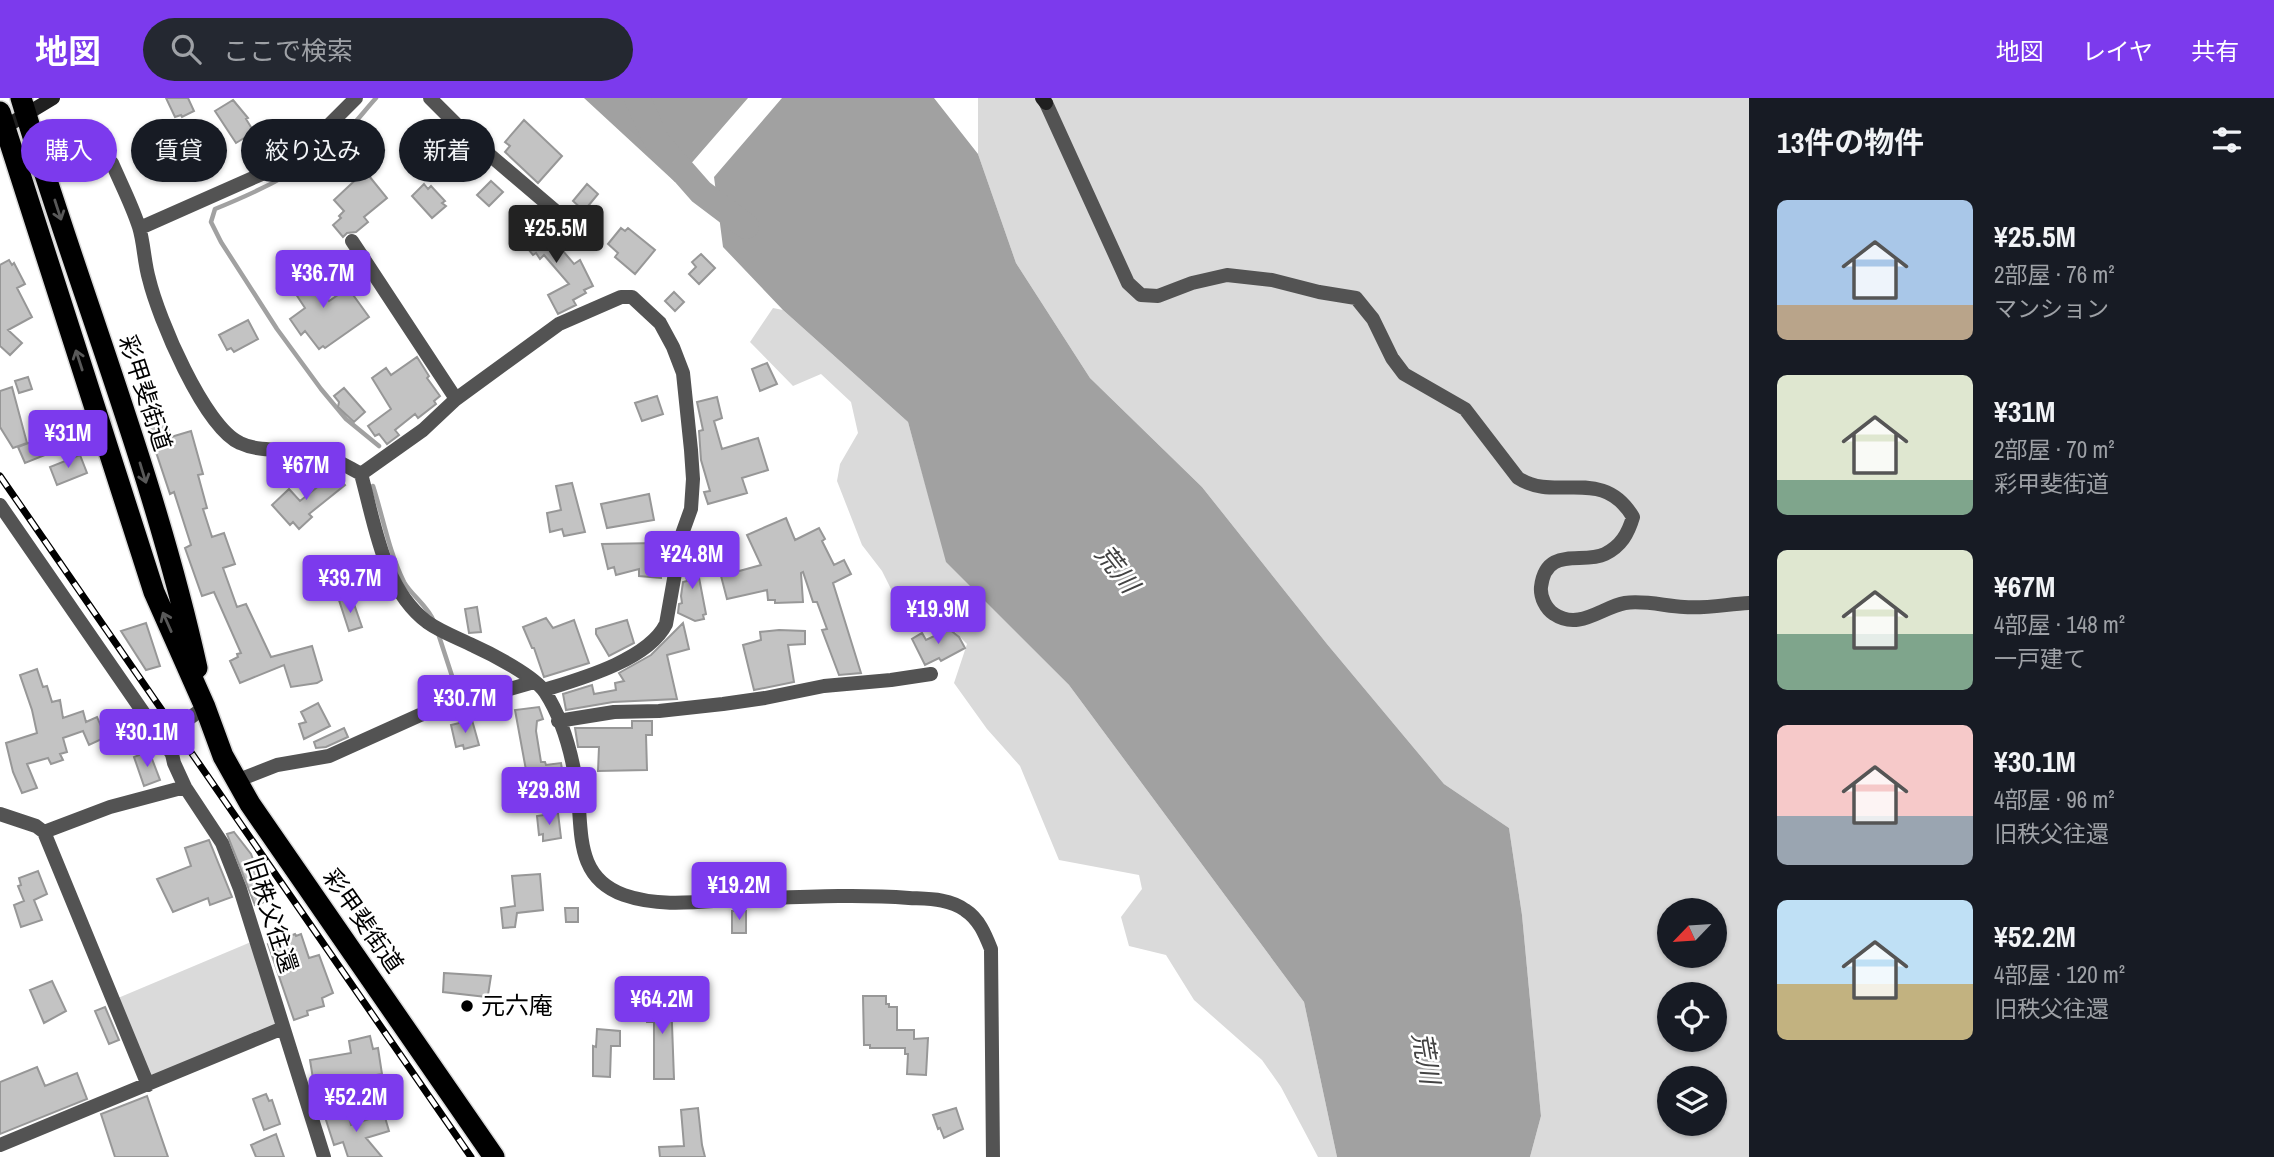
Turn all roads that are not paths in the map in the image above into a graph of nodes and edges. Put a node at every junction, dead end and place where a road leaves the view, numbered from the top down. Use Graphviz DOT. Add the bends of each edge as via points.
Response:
graph roads {
  1 [pos="53,98"];
  2 [pos="356,98"];
  3 [pos="430,98"];
  4 [pos="1044,100"];
  5 [pos="24,106"];
  6 [pos="2,123"];
  7 [pos="117,175"];
  8 [pos="139,228"];
  9 [pos="586,237"];
  10 [pos="352,241"];
  11 [pos="456,399"];
  12 [pos="361,474"];
  13 [pos="0,505"];
  14 [pos="1749,603"];
  15 [pos="931,674"];
  16 [pos="539,686"];
  17 [pos="205,707"];
  18 [pos="558,720"];
  19 [pos="172,754"];
  20 [pos="236,781"];
  21 [pos="185,787"];
  22 [pos="0,814"];
  23 [pos="44,832"];
  24 [pos="283,1028"];
  25 [pos="148,1085"];
  26 [pos="0,1145"];
  27 [pos="324,1157"];
  28 [pos="494,1157"];
  29 [pos="993,1157"];
  1 -- 5 [label="main road"];
  2 -- 8 [label="street" via="326,128 264,173"];
  3 -- 9 [label="street"];
  4 -- 14 [label="street" via="1128,284 1141,295 1158,296 1227,275 1356,298 1404,374 1465,409 1518,478 1537,485 1597,489 1615,495 1625,505 1633,517 1621,544 1603,556 1574,557 1549,566 1540,593 1553,614 1582,620 1629,602 1686,607"];
  5 -- 6 [label="main road"];
  5 -- 17 [label="highway, 彩甲斐街道, one-way" via="181,598"];
  17 -- 6 [label="highway, 彩甲斐街道, one-way" via="154,592"];
  7 -- 8 [label="street"];
  8 -- 12 [label="street" via="149,280 169,334 206,410 224,433 240,444 331,457"];
  10 -- 11 [label="street"];
  11 -- 12 [label="street" via="423,430"];
  11 -- 16 [label="street" via="559,324 621,296 632,297 660,323 682,373 691,450 691,509 666,624 652,643 598,674"];
  12 -- 16 [label="street" via="389,571 407,601 427,622 497,656"];
  13 -- 19 [label="street, 旧秩父往還"];
  15 -- 18 [label="street" via="824,685 723,704"];
  16 -- 18 [label="street"];
  16 -- 20 [label="street" via="420,715 356,746 277,765"];
  17 -- 19 [label="street" via="184,722"];
  17 -- 20 [label="highway, 彩甲斐街道"];
  18 -- 29 [label="street" via="577,783 583,852 592,872 623,894 657,903 888,896 943,900 964,908 978,922 990,949"];
  19 -- 21 [label="street, 旧秩父往還"];
  20 -- 28 [label="highway, 彩甲斐街道"];
  21 -- 23 [label="street" via="110,807"];
  21 -- 24 [label="street, 旧秩父往還" via="222,843"];
  22 -- 23 [label="street"];
  23 -- 25 [label="street"];
  24 -- 25 [label="street"];
  24 -- 27 [label="street, 旧秩父往還"];
  25 -- 26 [label="street"];
}
